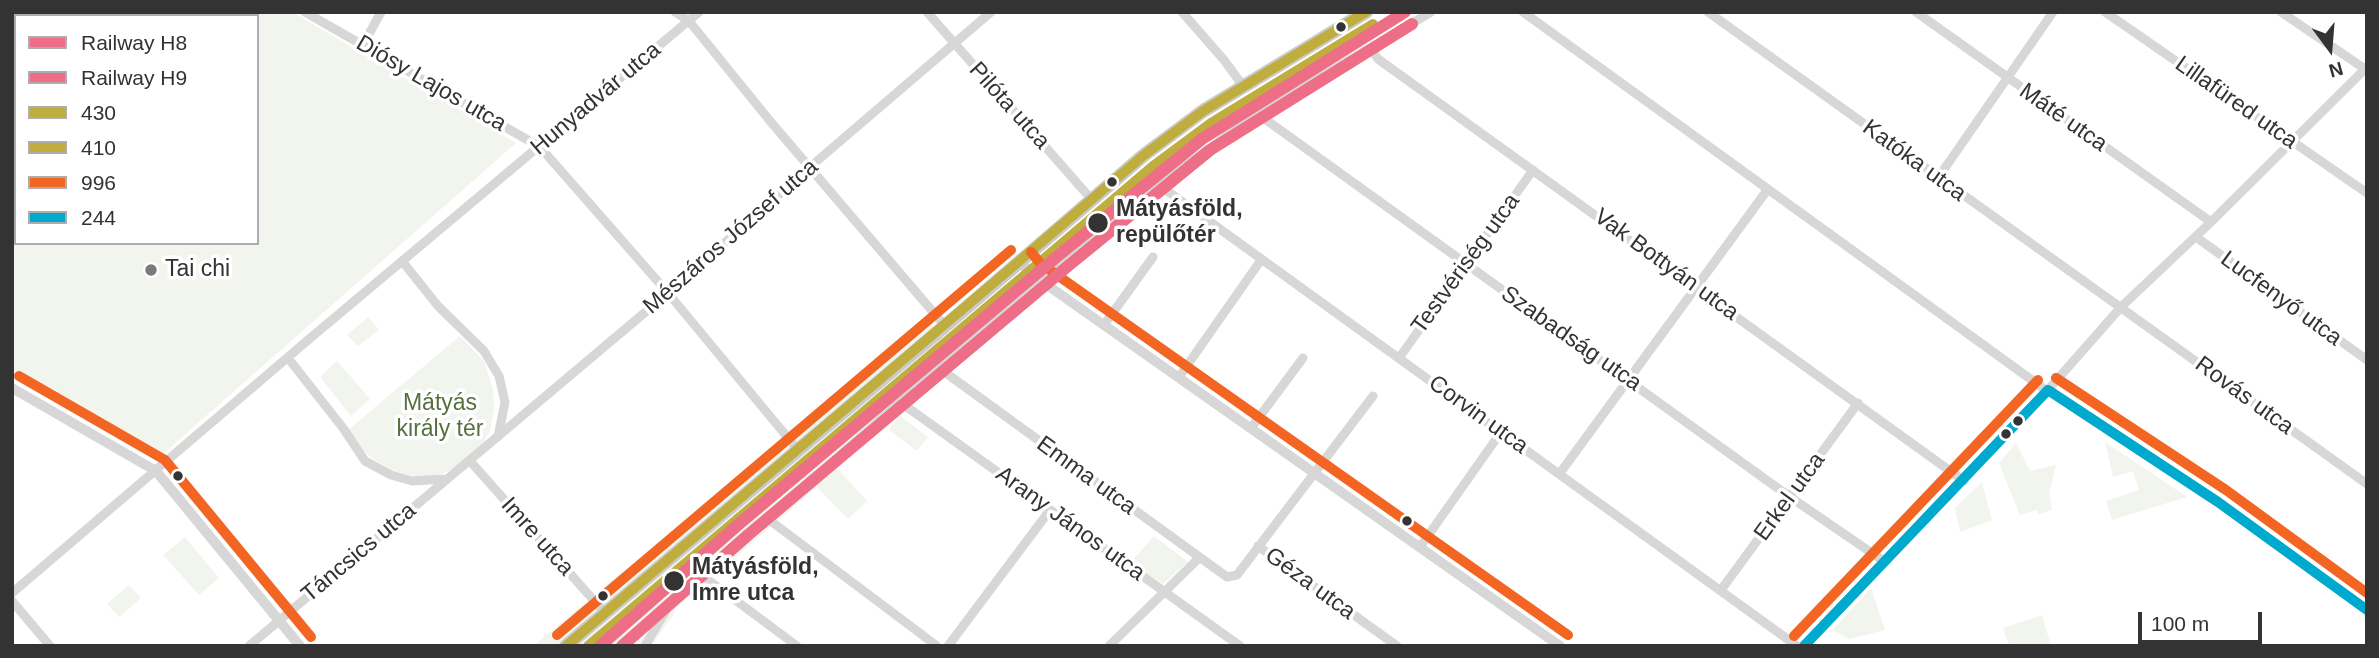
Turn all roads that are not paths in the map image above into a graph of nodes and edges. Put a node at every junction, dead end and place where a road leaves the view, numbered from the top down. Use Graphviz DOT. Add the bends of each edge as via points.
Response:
graph roads {
  1 [pos="305,12"];
  2 [pos="381,12"];
  3 [pos="675,12"];
  4 [pos="699,12"];
  5 [pos="927,12"];
  6 [pos="991,12"];
  7 [pos="1366,12"];
  8 [pos="1432,12"];
  9 [pos="1523,12"];
  10 [pos="1708,12"];
  11 [pos="1916,12"];
  12 [pos="2053,12"];
  13 [pos="2105,12"];
  14 [pos="2281,12"];
  15 [pos="1186,16"];
  16 [pos="689,21"];
  17 [pos="954,43"];
  18 [pos="363,45"];
  19 [pos="1371,48"];
  20 [pos="2366,68"];
  21 [pos="2007,79"];
  22 [pos="1243,86"];
  23 [pos="1258,114"];
  24 [pos="2292,141"];
  25 [pos="540,147"];
  26 [pos="810,167"];
  27 [pos="1533,170"];
  28 [pos="1938,178"];
  29 [pos="1158,186"];
  30 [pos="1768,189"];
  31 [pos="2367,193"];
  32 [pos="1092,200"];
  33 [pos="2211,222"];
  34 [pos="2196,237"];
  35 [pos="1153,257"];
  36 [pos="1261,260"];
  37 [pos="402,261"];
  38 [pos="1020,261"];
  39 [pos="1465,264"];
  40 [pos="1042,281"];
  41 [pos="1696,286"];
  42 [pos="668,293"];
  43 [pos="2121,307"];
  44 [pos="1104,325"];
  45 [pos="945,326"];
  46 [pos="288,358"];
  47 [pos="1303,358"];
  48 [pos="1399,358"];
  49 [pos="2367,360"];
  50 [pos="939,368"];
  51 [pos="1179,377"];
  52 [pos="1628,380"];
  53 [pos="12,388"];
  54 [pos="2048,391"];
  55 [pos="1373,396"];
  56 [pos="900,402"];
  57 [pos="1858,403"];
  58 [pos="1251,428"];
  59 [pos="1501,432"];
  60 [pos="498,437"];
  61 [pos="798,450"];
  62 [pos="470,461"];
  63 [pos="156,471"];
  64 [pos="1560,472"];
  65 [pos="1315,473"];
  66 [pos="446,479"];
  67 [pos="1964,481"];
  68 [pos="2365,481"];
  69 [pos="1790,497"];
  70 [pos="1050,510"];
  71 [pos="768,519"];
  72 [pos="1258,546"];
  73 [pos="1420,547"];
  74 [pos="1198,559"];
  75 [pos="1885,562"];
  76 [pos="703,576"];
  77 [pos="1721,590"];
  78 [pos="1164,592"];
  79 [pos="12,593"];
  80 [pos="12,601"];
  81 [pos="2367,610"];
  82 [pos="605,613"];
  83 [pos="279,621"];
  84 [pos="649,645"];
  85 [pos="50,646"];
  86 [pos="249,646"];
  87 [pos="300,646"];
  88 [pos="566,646"];
  89 [pos="797,646"];
  90 [pos="937,646"];
  91 [pos="948,646"];
  92 [pos="1109,646"];
  93 [pos="1240,646"];
  94 [pos="1397,646"];
  95 [pos="1560,646"];
  96 [pos="1797,646"];
  97 [pos="1804,646"];
  1 -- 18 [label="street, Diósy Lajos utca"];
  2 -- 18 [label="street"];
  3 -- 16 [label="street"];
  4 -- 16 [label="street, Hunyadvár utca"];
  5 -- 17 [label="street, Pilóta utca"];
  6 -- 17 [label="street, Mészáros József utca"];
  7 -- 22 [label="main road"];
  8 -- 19 [label="street"];
  9 -- 30 [label="street"];
  10 -- 28 [label="street, Katóka utca"];
  11 -- 21 [label="street, Máté utca"];
  12 -- 21 [label="street"];
  13 -- 24 [label="street, Lillafüred utca"];
  14 -- 20 [label="street"];
  15 -- 22 [label="street"];
  16 -- 25 [label="street, Hunyadvár utca"];
  16 -- 26 [label="street"];
  17 -- 26 [label="street, Mészáros József utca"];
  17 -- 32 [label="street, Pilóta utca"];
  18 -- 25 [label="street, Diósy Lajos utca"];
  19 -- 23 [label="street"];
  19 -- 27 [label="street, Vak Bottyán utca" via="1378,59"];
  20 -- 24 [label="street"];
  21 -- 28 [label="street"];
  21 -- 33 [label="street, Máté utca"];
  22 -- 32 [label="main road" via="1176,131"];
  23 -- 29 [label="street"];
  23 -- 39 [label="street, Szabadság utca"];
  24 -- 31 [label="street, Lillafüred utca"];
  24 -- 33 [label="street"];
  25 -- 37 [label="street, Hunyadvár utca"];
  25 -- 42 [label="street, Diósy Lajos utca"];
  26 -- 42 [label="street, Mészáros József utca"];
  26 -- 45 [label="street"];
  27 -- 39 [label="street, Testvériség utca"];
  27 -- 41 [label="street, Vak Bottyán utca"];
  28 -- 43 [label="street, Katóka utca"];
  29 -- 36 [label="street, Corvin utca"];
  29 -- 40 [label="street"];
  30 -- 41 [label="street"];
  30 -- 54 [label="street"];
  32 -- 38 [label="main road"];
  33 -- 34 [label="street"];
  34 -- 43 [label="street"];
  34 -- 49 [label="street, Lucfenyő utca"];
  35 -- 44 [label="street"];
  36 -- 48 [label="street, Corvin utca"];
  36 -- 51 [label="street"];
  37 -- 46 [label="street, Hunyadvár utca"];
  37 -- 60 [label="street" via="438,306 484,351 499,376 505,402"];
  38 -- 40 [label="street"];
  38 -- 45 [label="main road"];
  39 -- 48 [label="street, Testvériség utca"];
  39 -- 52 [label="street, Szabadság utca"];
  40 -- 44 [label="street"];
  40 -- 50 [label="street"];
  41 -- 52 [label="street"];
  41 -- 57 [label="street, Vak Bottyán utca"];
  42 -- 60 [label="street, Mészáros József utca"];
  42 -- 61 [label="street, Diósy Lajos utca"];
  43 -- 54 [label="street"];
  43 -- 68 [label="street, Rovás utca"];
  44 -- 51 [label="street"];
  45 -- 61 [label="main road"];
  46 -- 63 [label="street, Hunyadvár utca"];
  46 -- 66 [label="street" via="365,461 412,481"];
  47 -- 58 [label="street"];
  48 -- 59 [label="street, Corvin utca"];
  50 -- 56 [label="street"];
  50 -- 74 [label="street, Emma utca"];
  51 -- 58 [label="street"];
  52 -- 64 [label="street"];
  52 -- 69 [label="street, Szabadság utca"];
  53 -- 63 [label="street"];
  54 -- 67 [label="street"];
  54 -- 81 [label="street" via="2218,502"];
  55 -- 65 [label="street"];
  56 -- 70 [label="street, Arany János utca"];
  56 -- 71 [label="street"];
  57 -- 67 [label="street, Vak Bottyán utca"];
  57 -- 69 [label="street, Erkel utca"];
  58 -- 65 [label="street"];
  59 -- 64 [label="street, Corvin utca"];
  59 -- 73 [label="street"];
  60 -- 62 [label="street, Mészáros József utca"];
  61 -- 82 [label="main road"];
  62 -- 66 [label="street, Táncsics utca"];
  62 -- 82 [label="street, Imre utca"];
  63 -- 79 [label="street, Hunyadvár utca"];
  63 -- 83 [label="street"];
  64 -- 77 [label="street, Corvin utca"];
  65 -- 72 [label="street"];
  65 -- 73 [label="street"];
  66 -- 83 [label="street, Táncsics utca"];
  67 -- 75 [label="street"];
  69 -- 75 [label="street, Szabadság utca"];
  69 -- 77 [label="street, Erkel utca"];
  70 -- 78 [label="street, Arany János utca"];
  70 -- 91 [label="street"];
  71 -- 76 [label="street"];
  71 -- 90 [label="street"];
  72 -- 74 [label="street, Emma utca" via="1237,575 1227,577"];
  72 -- 94 [label="street, Géza utca"];
  73 -- 95 [label="street"];
  74 -- 78 [label="street"];
  75 -- 97 [label="street"];
  76 -- 84 [label="street" via="668,607"];
  76 -- 89 [label="street"];
  77 -- 96 [label="street, Corvin utca"];
  78 -- 92 [label="street"];
  78 -- 93 [label="street, Arany János utca"];
  80 -- 85 [label="street"];
  82 -- 88 [label="main road"];
  83 -- 86 [label="street, Táncsics utca"];
  83 -- 87 [label="street"];
}
